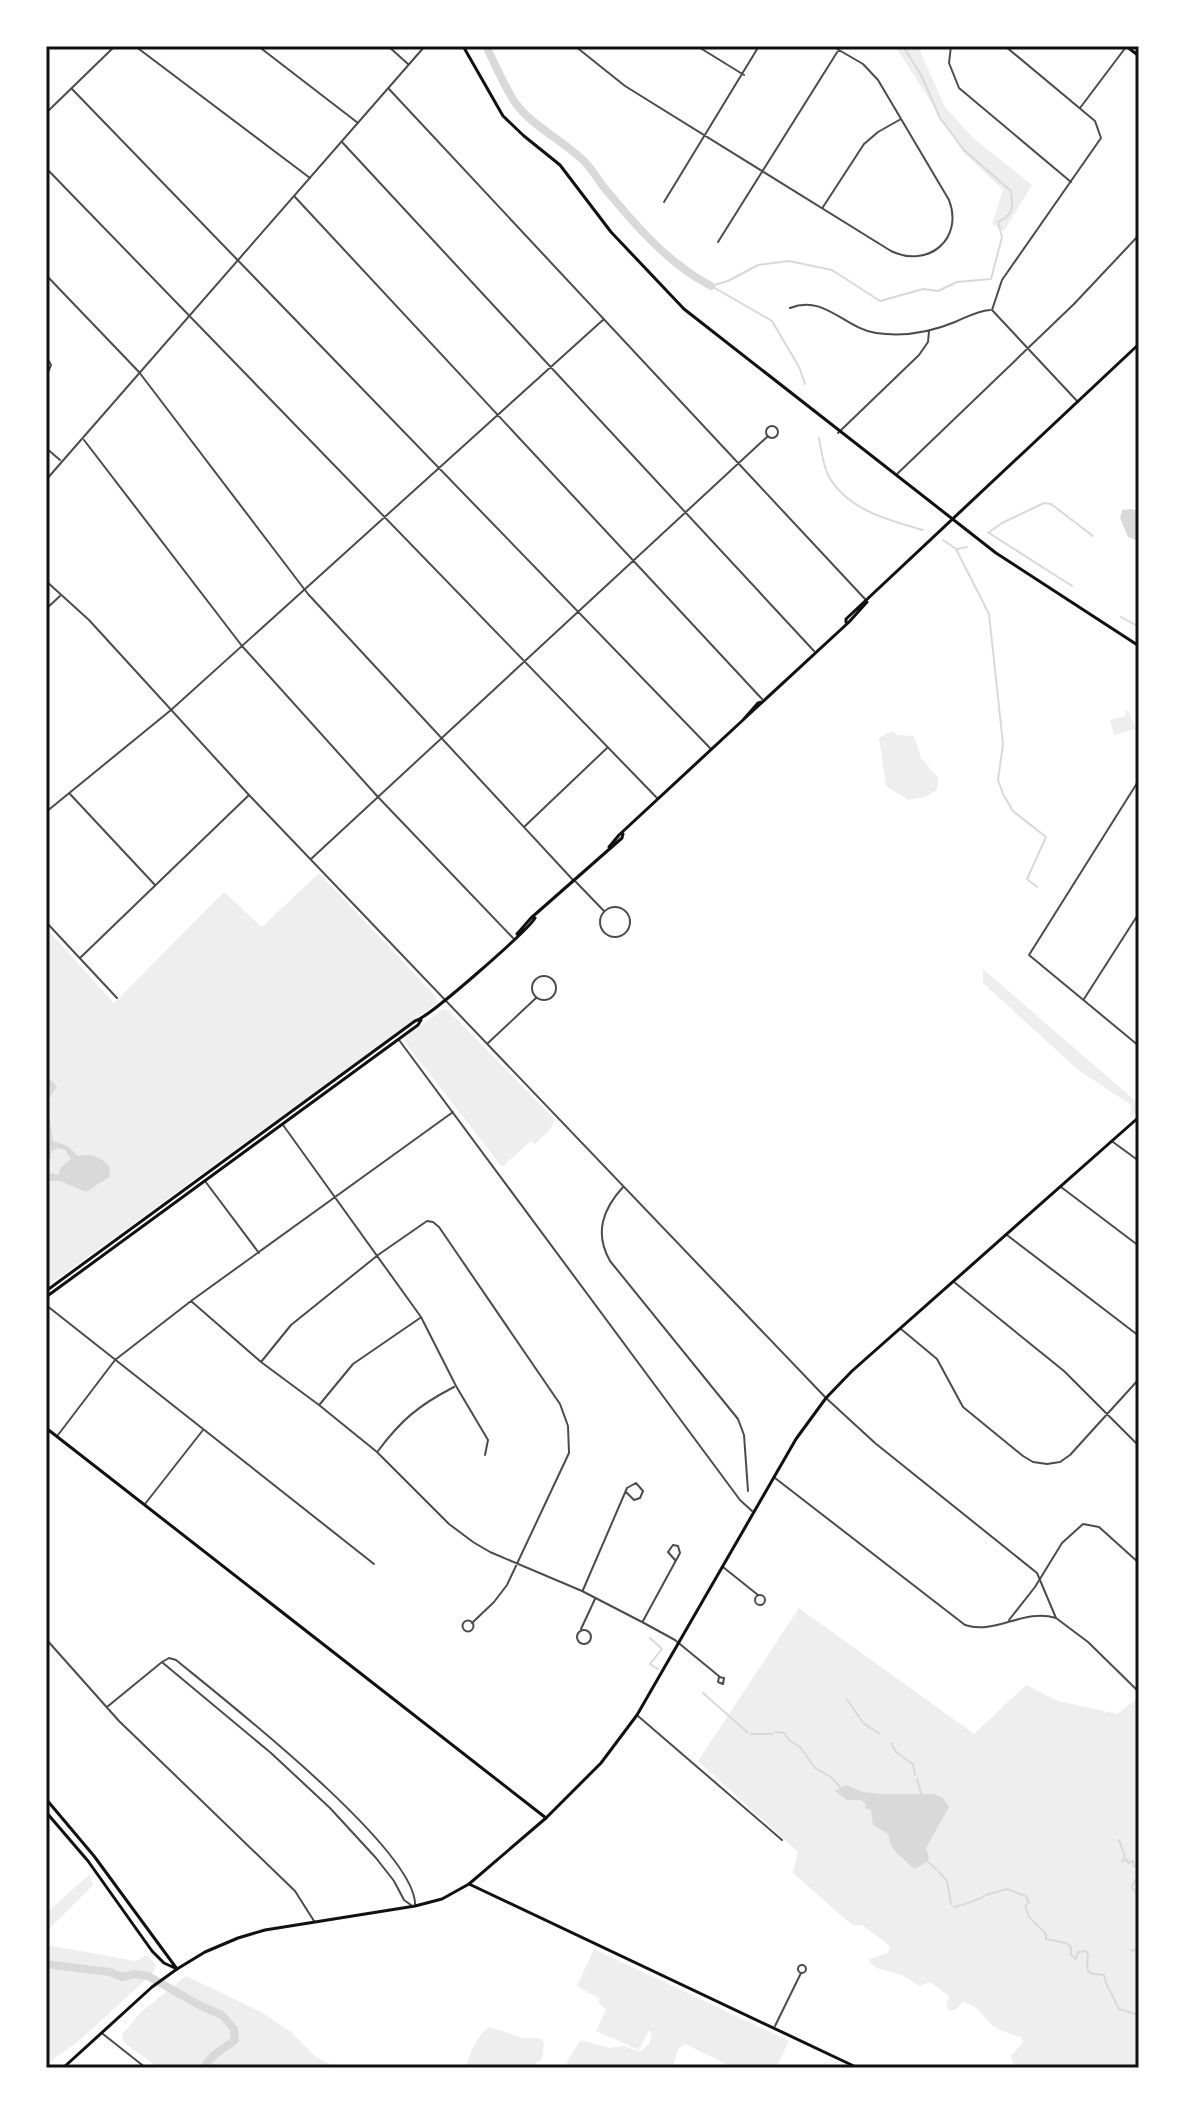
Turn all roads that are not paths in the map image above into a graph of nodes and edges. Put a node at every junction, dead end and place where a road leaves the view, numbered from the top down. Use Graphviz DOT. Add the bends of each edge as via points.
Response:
graph roads {
  1 [pos="115,46"];
  2 [pos="135,46"];
  3 [pos="258,46"];
  4 [pos="388,46"];
  5 [pos="425,46"];
  6 [pos="463,46"];
  7 [pos="575,46"];
  8 [pos="697,46"];
  9 [pos="759,46"];
  10 [pos="832,46"];
  11 [pos="951,46"];
  12 [pos="1005,46"];
  13 [pos="1126,46"];
  14 [pos="839,48"];
  15 [pos="1139,56"];
  16 [pos="409,65"];
  17 [pos="744,75"];
  18 [pos="388,88"];
  19 [pos="72,89"];
  20 [pos="1080,108"];
  21 [pos="46,113"];
  22 [pos="901,119"];
  23 [pos="358,123"];
  24 [pos="706,136"];
  25 [pos="342,142"];
  26 [pos="46,168"];
  27 [pos="763,171"];
  28 [pos="310,178"];
  29 [pos="1071,182"];
  30 [pos="294,196"];
  31 [pos="664,202"];
  32 [pos="823,208"];
  33 [pos="1139,235"];
  34 [pos="718,242"];
  35 [pos="237,261"];
  36 [pos="46,275"];
  37 [pos="790,308"];
  38 [pos="992,310"];
  39 [pos="189,316"];
  40 [pos="604,319"];
  41 [pos="929,331"];
  42 [pos="1139,344"];
  43 [pos="1027,349"];
  44 [pos="46,356"];
  45 [pos="551,367"];
  46 [pos="139,372"];
  47 [pos="46,377"];
  48 [pos="1078,402"];
  49 [pos="499,415"];
  50 [pos="838,433"];
  51 [pos="768,436"];
  52 [pos="82,438"];
  53 [pos="46,448"];
  54 [pos="62,462"];
  55 [pos="739,464"];
  56 [pos="439,469"];
  57 [pos="895,476"];
  58 [pos="46,480"];
  59 [pos="686,512"];
  60 [pos="385,518"];
  61 [pos="952,520"];
  62 [pos="633,561"];
  63 [pos="46,581"];
  64 [pos="305,590"];
  65 [pos="61,595"];
  66 [pos="867,602"];
  67 [pos="46,609"];
  68 [pos="578,612"];
  69 [pos="242,646"];
  70 [pos="1139,646"];
  71 [pos="815,651"];
  72 [pos="524,662"];
  73 [pos="763,701"];
  74 [pos="171,710"];
  75 [pos="440,740"];
  76 [pos="607,748"];
  77 [pos="712,750"];
  78 [pos="1139,780"];
  79 [pos="69,793"];
  80 [pos="249,795"];
  81 [pos="378,797"];
  82 [pos="659,800"];
  83 [pos="46,812"];
  84 [pos="524,827"];
  85 [pos="311,859"];
  86 [pos="574,880"];
  87 [pos="155,885"];
  88 [pos="604,911"];
  89 [pos="1139,913"];
  90 [pos="46,922"];
  91 [pos="515,936"];
  92 [pos="80,958"];
  93 [pos="536,997"];
  94 [pos="117,998"];
  95 [pos="1083,1000"];
  96 [pos="446,1002"];
  97 [pos="397,1037"];
  98 [pos="487,1044"];
  99 [pos="1139,1046"];
  100 [pos="454,1111"];
  101 [pos="1139,1117"];
  102 [pos="281,1122"];
  103 [pos="1112,1141"];
  104 [pos="1139,1161"];
  105 [pos="203,1179"];
  106 [pos="624,1186"];
  107 [pos="1060,1186"];
  108 [pos="336,1198"];
  109 [pos="1006,1235"];
  110 [pos="1139,1246"];
  111 [pos="259,1253"];
  112 [pos="378,1255"];
  113 [pos="953,1281"];
  114 [pos="46,1291"];
  115 [pos="46,1297"];
  116 [pos="191,1301"];
  117 [pos="46,1305"];
  118 [pos="421,1317"];
  119 [pos="900,1328"];
  120 [pos="1139,1336"];
  121 [pos="115,1360"];
  122 [pos="261,1362"];
  123 [pos="1139,1379"];
  124 [pos="456,1386"];
  125 [pos="826,1398"];
  126 [pos="319,1405"];
  127 [pos="1108,1414"];
  128 [pos="46,1428"];
  129 [pos="203,1430"];
  130 [pos="57,1436"];
  131 [pos="1139,1446"];
  132 [pos="377,1452"];
  133 [pos="485,1455"];
  134 [pos="774,1477"];
  135 [pos="748,1491"];
  136 [pos="626,1492"];
  137 [pos="144,1505"];
  138 [pos="754,1513"];
  139 [pos="675,1560"];
  140 [pos="518,1562"];
  141 [pos="1139,1563"];
  142 [pos="374,1564"];
  143 [pos="723,1567"];
  144 [pos="1040,1578"];
  145 [pos="582,1591"];
  146 [pos="758,1595"];
  147 [pos="596,1598"];
  148 [pos="1056,1618"];
  149 [pos="1008,1621"];
  150 [pos="642,1622"];
  151 [pos="472,1623"];
  152 [pos="580,1631"];
  153 [pos="46,1639"];
  154 [pos="679,1644"];
  155 [pos="162,1662"];
  156 [pos="720,1677"];
  157 [pos="1139,1692"];
  158 [pos="107,1707"];
  159 [pos="637,1715"];
  160 [pos="46,1799"];
  161 [pos="46,1812"];
  162 [pos="61,1815"];
  163 [pos="546,1818"];
  164 [pos="53,1820"];
  165 [pos="782,1840"];
  166 [pos="94,1856"];
  167 [pos="88,1861"];
  168 [pos="469,1884"];
  169 [pos="415,1906"];
  170 [pos="315,1922"];
  171 [pos="177,1969"];
  172 [pos="801,1973"];
  173 [pos="774,2028"];
  174 [pos="102,2034"];
  175 [pos="63,2068"];
  176 [pos="146,2068"];
  177 [pos="858,2068"];
  1 -- 19 [label="street"];
  2 -- 28 [label="street"];
  3 -- 23 [label="street"];
  4 -- 16 [label="street"];
  5 -- 16 [label="street"];
  6 -- 50 [label="main road" via="503,116 560,165 659,285"];
  7 -- 24 [label="street" via="615,79"];
  8 -- 17 [label="street"];
  9 -- 17 [label="street"];
  10 -- 14 [label="street"];
  11 -- 29 [label="street" via="951,72 959,88"];
  12 -- 20 [label="street"];
  13 -- 15 [label="main road"];
  13 -- 20 [label="street"];
  14 -- 22 [label="street" via="874,75"];
  14 -- 27 [label="street"];
  16 -- 18 [label="street"];
  17 -- 24 [label="street"];
  18 -- 23 [label="street"];
  18 -- 40 [label="street"];
  19 -- 21 [label="street"];
  19 -- 35 [label="street"];
  20 -- 29 [label="street" via="1099,126 1101,138"];
  22 -- 32 [label="street" via="864,144"];
  22 -- 32 [label="street" via="951,204 953,226 945,242 930,254 903,256"];
  23 -- 25 [label="street"];
  24 -- 27 [label="street"];
  24 -- 31 [label="street"];
  25 -- 28 [label="street"];
  25 -- 45 [label="street"];
  26 -- 39 [label="street"];
  27 -- 32 [label="street"];
  27 -- 34 [label="street"];
  28 -- 30 [label="street"];
  29 -- 38 [label="street" via="1002,280"];
  30 -- 35 [label="street"];
  30 -- 49 [label="street"];
  33 -- 43 [label="street"];
  35 -- 39 [label="street"];
  35 -- 56 [label="street"];
  36 -- 46 [label="street"];
  37 -- 41 [label="street" via="813,304 875,333"];
  38 -- 41 [label="street"];
  38 -- 43 [label="street"];
  39 -- 46 [label="street"];
  39 -- 60 [label="street"];
  40 -- 45 [label="street"];
  40 -- 55 [label="street"];
  41 -- 50 [label="street" via="919,355"];
  42 -- 48 [label="main road"];
  43 -- 48 [label="street"];
  43 -- 57 [label="street"];
  44 -- 47 [label="street" via="51,365"];
  45 -- 49 [label="street"];
  45 -- 59 [label="street"];
  46 -- 52 [label="street"];
  46 -- 64 [label="street"];
  48 -- 61 [label="main road"];
  49 -- 56 [label="street"];
  49 -- 62 [label="street"];
  50 -- 57 [label="main road"];
  51 -- 55 [label="street"];
  52 -- 54 [label="street"];
  52 -- 69 [label="street"];
  53 -- 54 [label="street"];
  54 -- 58 [label="street"];
  55 -- 59 [label="street"];
  55 -- 66 [label="street"];
  56 -- 60 [label="street"];
  56 -- 68 [label="street"];
  57 -- 61 [label="main road"];
  59 -- 62 [label="street"];
  59 -- 71 [label="street"];
  60 -- 64 [label="street"];
  60 -- 72 [label="street"];
  61 -- 66 [label="main road"];
  61 -- 70 [label="main road"];
  62 -- 68 [label="street"];
  62 -- 73 [label="street"];
  63 -- 65 [label="street"];
  64 -- 69 [label="street"];
  64 -- 75 [label="street"];
  65 -- 67 [label="street"];
  65 -- 74 [label="street"];
  66 -- 71 [label="main road"];
  68 -- 72 [label="street"];
  68 -- 77 [label="street"];
  69 -- 74 [label="street"];
  69 -- 81 [label="street"];
  71 -- 73 [label="main road"];
  72 -- 75 [label="street"];
  72 -- 76 [label="street"];
  73 -- 77 [label="main road"];
  74 -- 79 [label="street"];
  74 -- 80 [label="street"];
  75 -- 81 [label="street"];
  75 -- 84 [label="street"];
  76 -- 82 [label="street"];
  76 -- 84 [label="street"];
  77 -- 82 [label="main road"];
  78 -- 95 [label="street" via="1029,955"];
  79 -- 83 [label="street"];
  79 -- 87 [label="street"];
  80 -- 85 [label="street"];
  80 -- 87 [label="street"];
  81 -- 85 [label="street"];
  81 -- 91 [label="street"];
  82 -- 86 [label="main road"];
  84 -- 86 [label="street"];
  85 -- 96 [label="street"];
  86 -- 88 [label="street"];
  86 -- 91 [label="main road"];
  87 -- 92 [label="street"];
  88 -- 88 [label="street" via="603,931 614,937 625,933 630,923 626,911"];
  89 -- 95 [label="street"];
  90 -- 92 [label="street"];
  91 -- 96 [label="main road"];
  92 -- 94 [label="street"];
  93 -- 93 [label="street" via="551,998 556,990 553,980 536,981"];
  93 -- 98 [label="street"];
  95 -- 99 [label="street"];
  96 -- 97 [label="main road"];
  96 -- 98 [label="street"];
  97 -- 100 [label="street"];
  97 -- 102 [label="main road"];
  98 -- 106 [label="street"];
  100 -- 108 [label="street"];
  100 -- 138 [label="street"];
  101 -- 103 [label="main road"];
  102 -- 105 [label="main road"];
  102 -- 108 [label="street"];
  103 -- 104 [label="street"];
  103 -- 107 [label="main road"];
  105 -- 111 [label="street"];
  105 -- 114 [label="main road"];
  105 -- 115 [label="main road"];
  106 -- 125 [label="street"];
  106 -- 135 [label="street" via="603,1217 604,1250 738,1419"];
  107 -- 109 [label="main road"];
  107 -- 110 [label="street"];
  108 -- 111 [label="street"];
  108 -- 112 [label="street"];
  109 -- 113 [label="main road"];
  109 -- 120 [label="street"];
  111 -- 116 [label="street"];
  112 -- 118 [label="street"];
  112 -- 122 [label="street" via="291,1325"];
  112 -- 140 [label="street" via="433,1222 560,1404 569,1453"];
  113 -- 119 [label="main road"];
  113 -- 127 [label="street"];
  116 -- 121 [label="street"];
  116 -- 122 [label="street"];
  117 -- 121 [label="street"];
  118 -- 124 [label="street"];
  118 -- 126 [label="street" via="353,1364"];
  119 -- 125 [label="main road"];
  119 -- 127 [label="street" via="937,1359 967,1411 1033,1462 1065,1459"];
  121 -- 129 [label="street"];
  121 -- 130 [label="street"];
  122 -- 126 [label="street"];
  123 -- 127 [label="street"];
  124 -- 132 [label="street" via="400,1421"];
  124 -- 133 [label="street" via="488,1440"];
  125 -- 134 [label="main road"];
  125 -- 144 [label="street"];
  126 -- 132 [label="street"];
  127 -- 131 [label="street"];
  128 -- 130 [label="main road"];
  129 -- 137 [label="street"];
  129 -- 142 [label="street"];
  130 -- 137 [label="main road"];
  132 -- 140 [label="street" via="449,1524 490,1552"];
  134 -- 138 [label="main road"];
  134 -- 149 [label="street" via="958,1621 979,1628"];
  136 -- 136 [label="street" via="633,1483 642,1488 637,1499"];
  136 -- 145 [label="street"];
  137 -- 163 [label="main road"];
  138 -- 143 [label="main road"];
  139 -- 150 [label="street"];
  140 -- 145 [label="street"];
  140 -- 151 [label="street" via="501,1594"];
  141 -- 144 [label="street" via="1088,1523 1067,1537"];
  143 -- 146 [label="street"];
  143 -- 154 [label="main road"];
  144 -- 148 [label="street"];
  144 -- 149 [label="street"];
  145 -- 147 [label="street"];
  147 -- 150 [label="street"];
  147 -- 152 [label="street"];
  148 -- 149 [label="street" via="1045,1614"];
  148 -- 157 [label="street"];
  150 -- 154 [label="street"];
  153 -- 158 [label="street"];
  154 -- 156 [label="street"];
  154 -- 159 [label="main road"];
  155 -- 158 [label="street"];
  155 -- 169 [label="street" via="330,1808 387,1870 404,1900"];
  155 -- 169 [label="street" via="176,1660 302,1765 384,1848 404,1873"];
  158 -- 170 [label="street" via="295,1891"];
  159 -- 163 [label="main road" via="601,1763"];
  159 -- 165 [label="street"];
  160 -- 162 [label="main road"];
  161 -- 164 [label="main road"];
  162 -- 164 [label="main road"];
  162 -- 166 [label="main road"];
  163 -- 168 [label="main road"];
  164 -- 167 [label="main road"];
  166 -- 167 [label="main road"];
  166 -- 171 [label="main road"];
  167 -- 171 [label="main road" via="155,1954"];
  168 -- 169 [label="main road"];
  168 -- 173 [label="main road"];
  169 -- 170 [label="main road"];
  170 -- 171 [label="main road" via="238,1938"];
  171 -- 174 [label="main road"];
  172 -- 173 [label="street"];
  173 -- 177 [label="main road"];
  174 -- 175 [label="main road"];
  174 -- 176 [label="street"];
}
